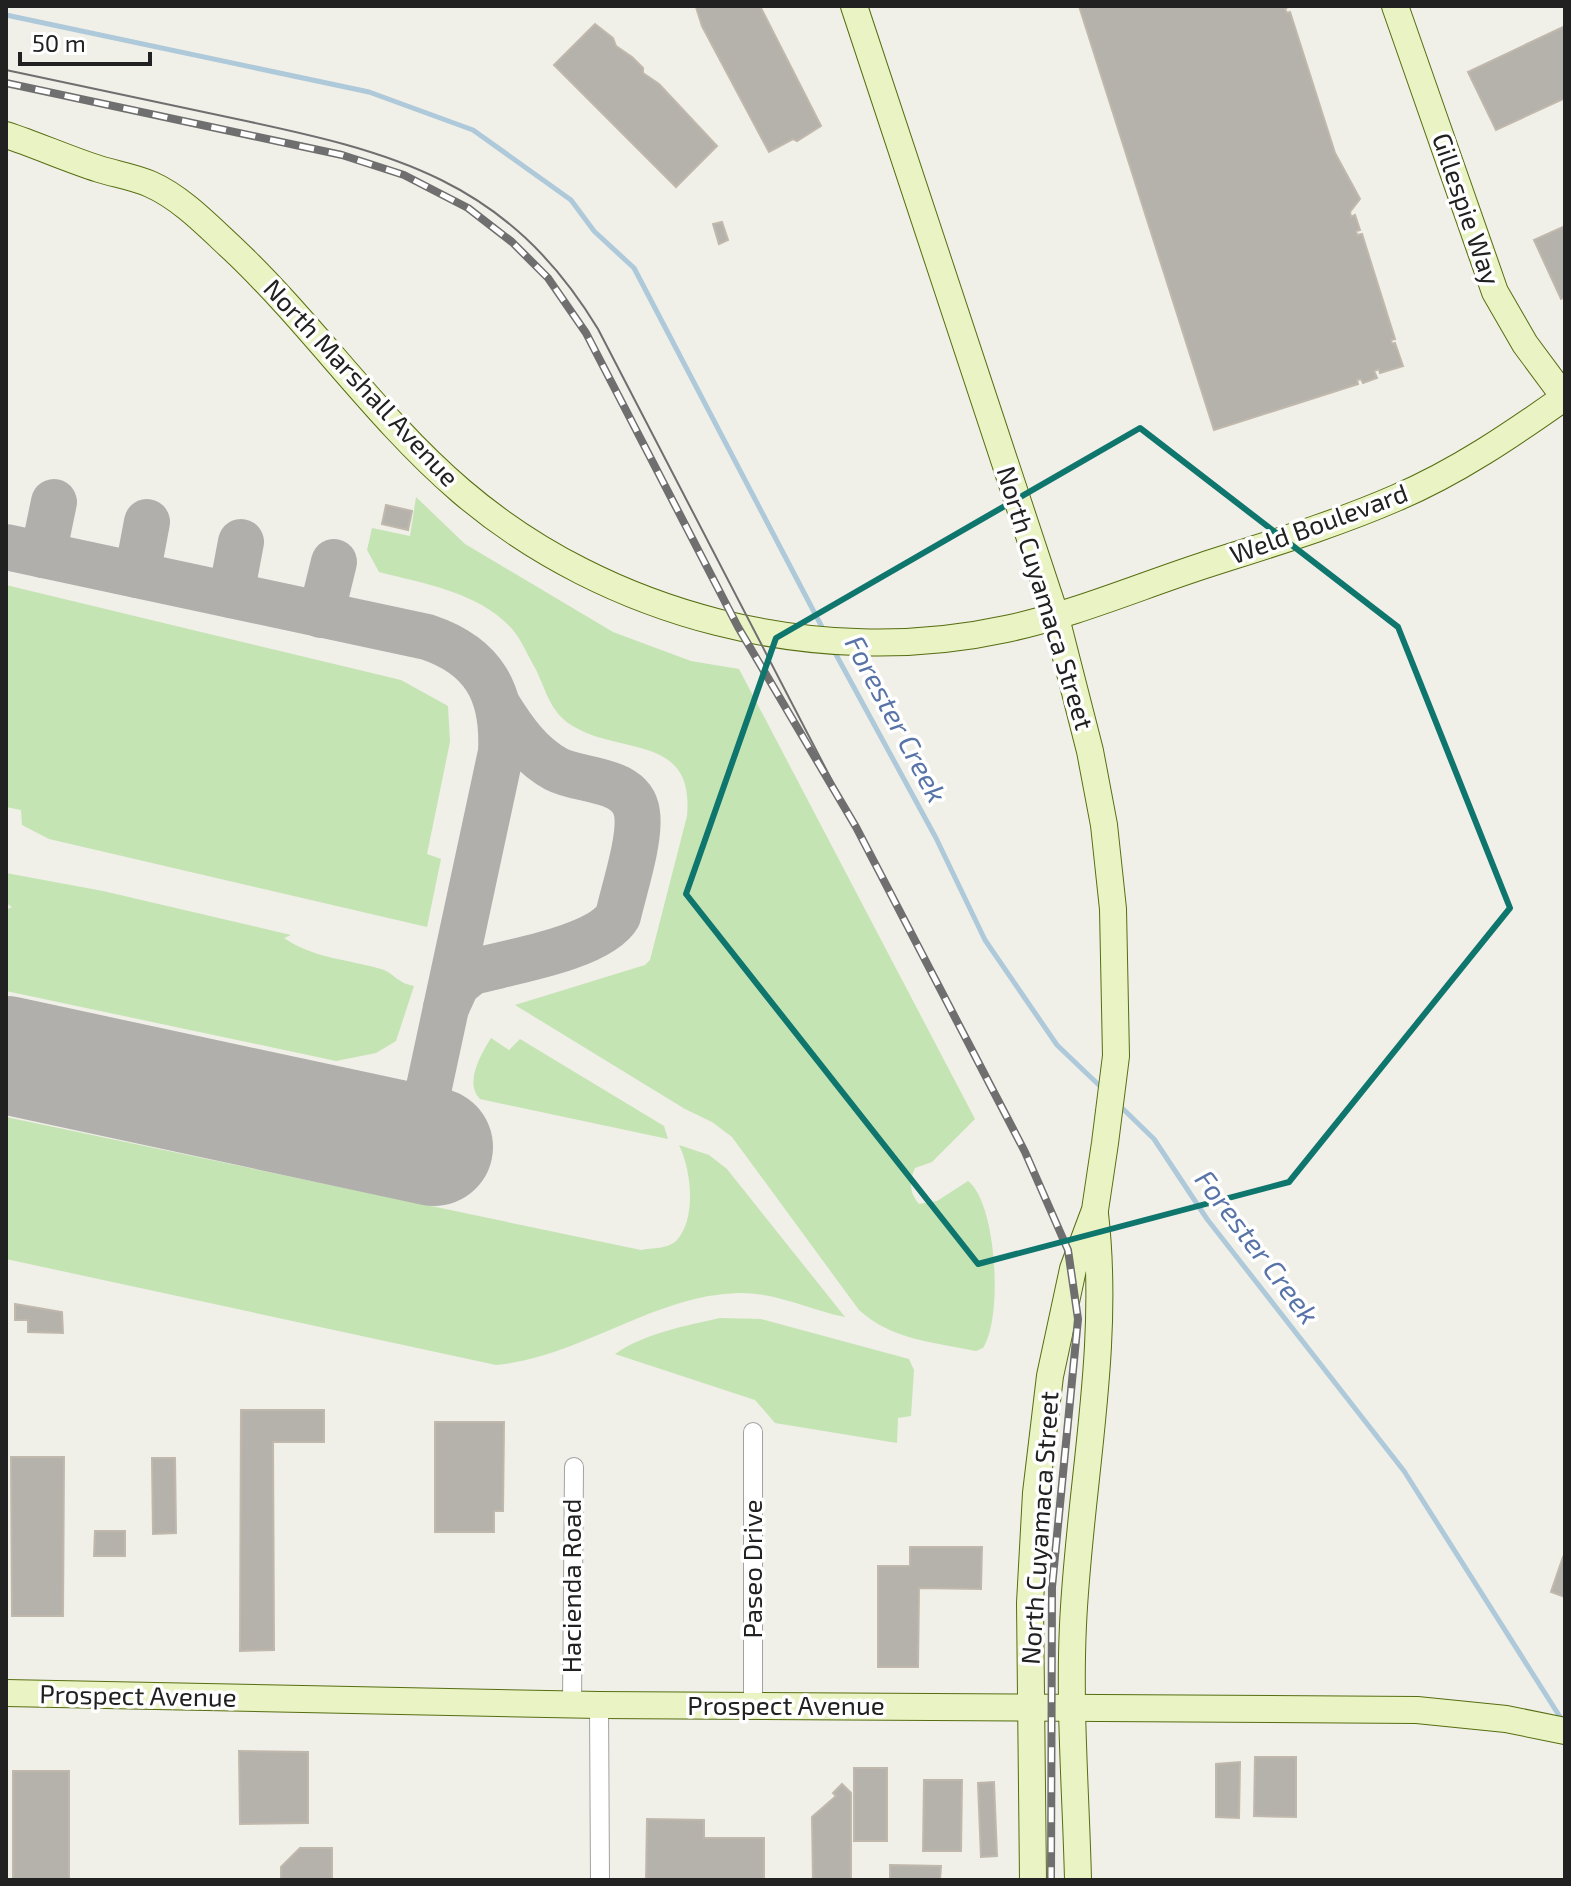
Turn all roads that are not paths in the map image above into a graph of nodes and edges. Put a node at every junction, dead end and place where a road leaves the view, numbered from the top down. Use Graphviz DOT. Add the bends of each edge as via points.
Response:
graph roads {
  1 [pos="854,6"];
  2 [pos="1395,6"];
  3 [pos="6,135"];
  4 [pos="1565,398"];
  5 [pos="1055,614"];
  6 [pos="1095,1210"];
  7 [pos="753,1432"];
  8 [pos="574,1467"];
  9 [pos="6,1693"];
  10 [pos="572,1705"];
  11 [pos="599,1705"];
  12 [pos="753,1705"];
  13 [pos="1031,1708"];
  14 [pos="1074,1708"];
  15 [pos="1565,1731"];
  16 [pos="600,1880"];
  17 [pos="1033,1880"];
  18 [pos="1078,1880"];
  1 -- 5 [label="main road, North Cuyamaca Street"];
  2 -- 4 [label="main road, Gillespie Way" via="1495,292"];
  3 -- 5 [label="main road, North Marshall Avenue" via="151,184 200,218 283,297 443,474 526,539 576,567 661,605 770,633 876,643 979,634"];
  4 -- 5 [label="main road, Weld Boulevard" via="1480,456 1398,498"];
  5 -- 6 [label="main road, North Cuyamaca Street" via="1083,718 1104,825 1113,909 1116,1056"];
  6 -- 13 [label="main road, North Cuyamaca Street" via="1070,1282 1046,1407 1030,1603"];
  6 -- 14 [label="main road, North Cuyamaca Street" via="1102,1267 1073,1627"];
  7 -- 12 [label="street, Paseo Drive"];
  8 -- 10 [label="street, Hacienda Road"];
  9 -- 10 [label="main road, Prospect Avenue"];
  10 -- 11 [label="main road, Prospect Avenue"];
  11 -- 12 [label="main road, Prospect Avenue"];
  11 -- 16 [label="street, Hacienda Road"];
  12 -- 13 [label="main road, Prospect Avenue"];
  13 -- 14 [label="main road, Prospect Avenue"];
  13 -- 17 [label="main road, North Cuyamaca Street"];
  14 -- 15 [label="main road, Prospect Avenue" via="1417,1710"];
  14 -- 18 [label="main road, North Cuyamaca Street"];
}
